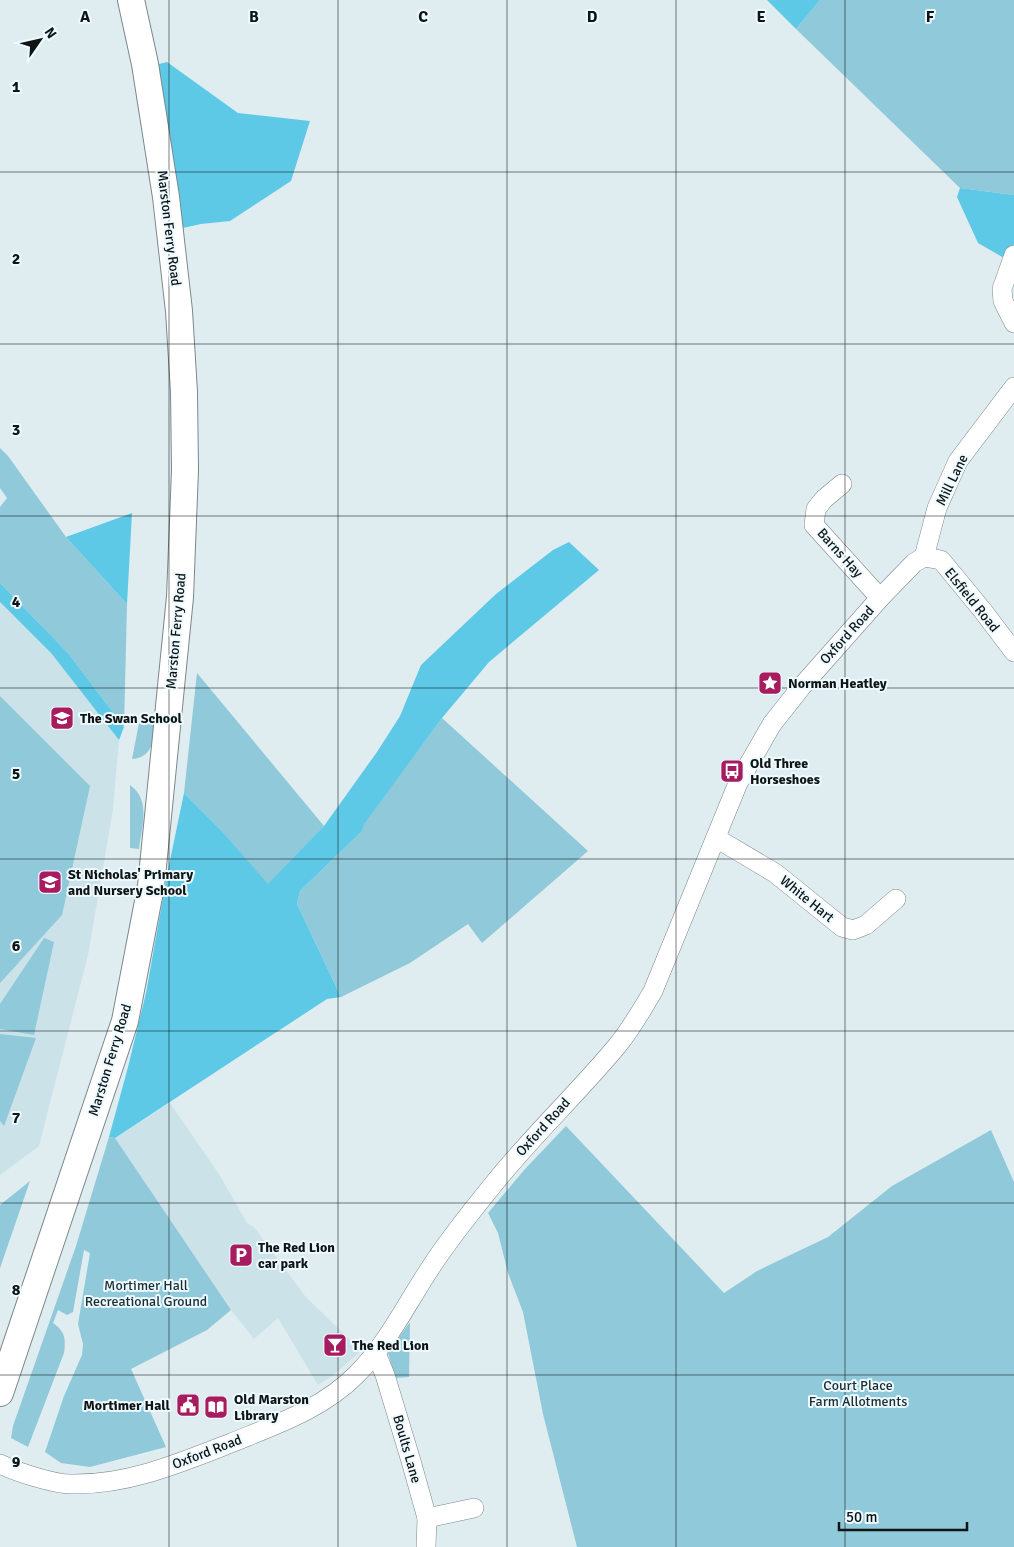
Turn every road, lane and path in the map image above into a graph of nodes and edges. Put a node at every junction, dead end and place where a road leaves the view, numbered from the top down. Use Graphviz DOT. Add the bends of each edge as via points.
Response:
graph roads {
  1 [pos="131,0"];
  2 [pos="1014,255"];
  3 [pos="1014,323"];
  4 [pos="1014,387"];
  5 [pos="842,484"];
  6 [pos="924,557"];
  7 [pos="880,598"];
  8 [pos="1014,652"];
  9 [pos="716,838"];
  10 [pos="896,898"];
  11 [pos="376,1353"];
  12 [pos="0,1393"];
  13 [pos="0,1464"];
  14 [pos="474,1508"];
  15 [pos="427,1518"];
  16 [pos="426,1547"];
  1 -- 12 [label="main road, Marston Ferry Road" via="164,179 179,310 186,470 180,597 151,886 125,1021"];
  2 -- 3 [label="street" via="1002,289 1003,301"];
  4 -- 6 [label="street, Mill Lane" via="958,461 938,508"];
  5 -- 7 [label="street, Barns Hay" via="816,509 814,525"];
  6 -- 7 [label="street, Oxford Road"];
  6 -- 8 [label="street, Elsfield Road" via="941,560"];
  7 -- 9 [label="street, Oxford Road" via="772,724 738,783"];
  9 -- 10 [label="street, White Hart" via="776,873 842,927 853,930 866,925"];
  9 -- 11 [label="street, Oxford Road" via="653,991 637,1018 618,1045 514,1159 478,1204 432,1265"];
  11 -- 13 [label="street, Oxford Road" via="336,1393 308,1410 164,1469 124,1479 68,1484"];
  11 -- 15 [label="street, Boults Lane"];
  14 -- 15 [label="street"];
  15 -- 16 [label="street, Boults Lane"];
}
